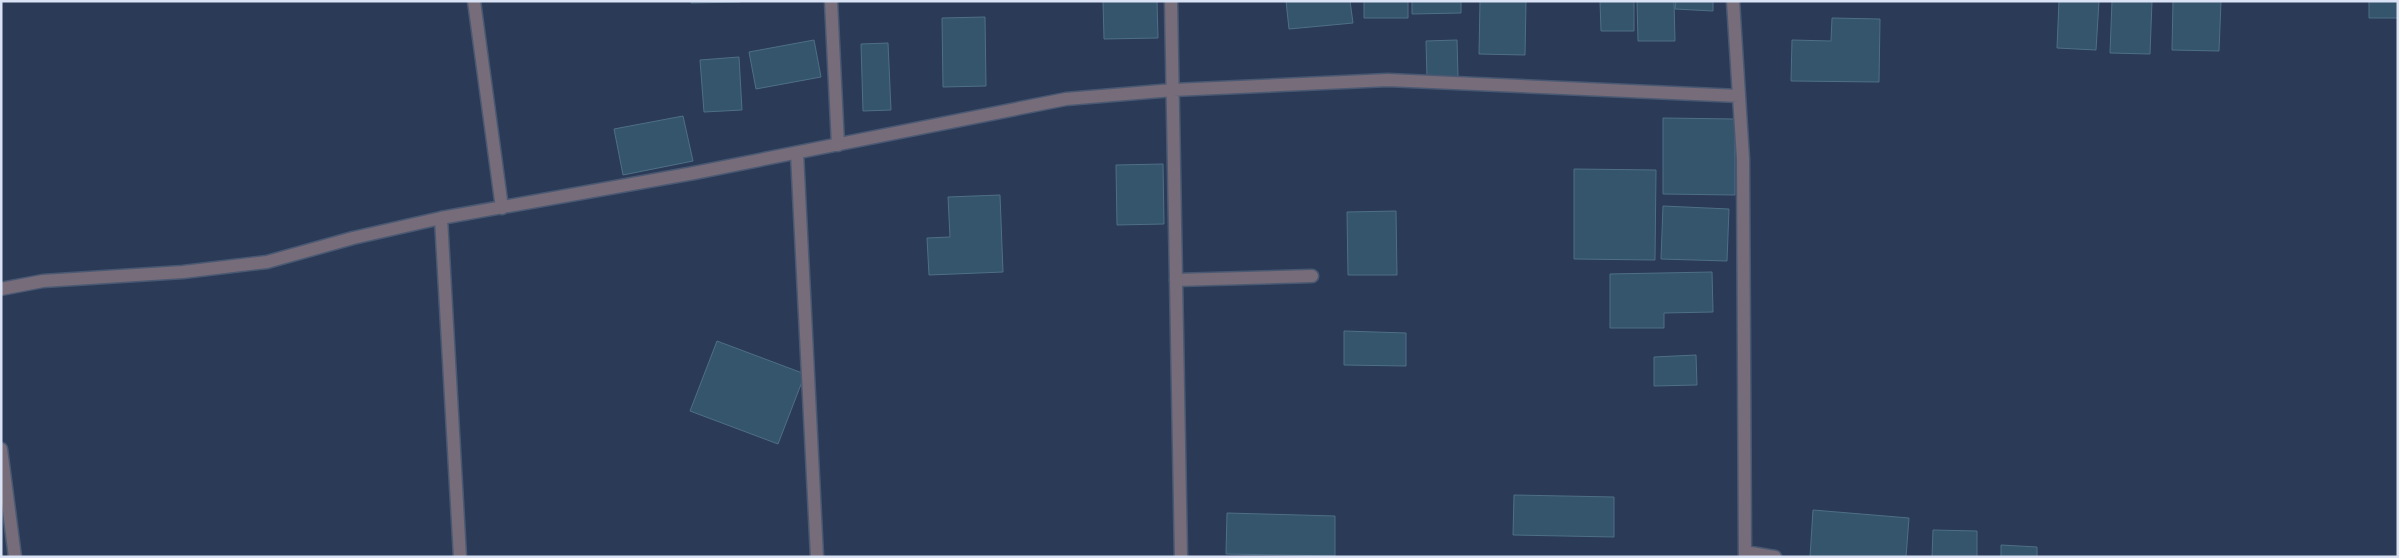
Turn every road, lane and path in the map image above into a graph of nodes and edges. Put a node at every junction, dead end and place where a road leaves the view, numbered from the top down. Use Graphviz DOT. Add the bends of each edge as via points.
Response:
graph roads {
  1 [pos="474,1"];
  2 [pos="831,1"];
  3 [pos="1171,1"];
  4 [pos="1733,1"];
  5 [pos="1173,90"];
  6 [pos="1739,96"];
  7 [pos="838,145"];
  8 [pos="797,153"];
  9 [pos="502,208"];
  10 [pos="441,218"];
  11 [pos="1312,276"];
  12 [pos="1176,280"];
  13 [pos="1,289"];
  14 [pos="1,449"];
  15 [pos="1745,554"];
  16 [pos="15,557"];
  17 [pos="460,557"];
  18 [pos="817,557"];
  19 [pos="1181,557"];
  20 [pos="1775,557"];
  1 -- 9 [label="street"];
  2 -- 7 [label="street"];
  3 -- 5 [label="street"];
  4 -- 6 [label="street"];
  5 -- 6 [label="street" via="1388,80"];
  5 -- 7 [label="street" via="1066,99"];
  5 -- 12 [label="street"];
  6 -- 15 [label="street" via="1743,159"];
  7 -- 8 [label="street"];
  8 -- 9 [label="street"];
  8 -- 18 [label="street"];
  9 -- 10 [label="street"];
  10 -- 13 [label="street" via="267,262 183,272 43,281"];
  10 -- 17 [label="street"];
  11 -- 12 [label="street"];
  12 -- 19 [label="street"];
  14 -- 16 [label="street"];
  15 -- 20 [label="street"];
}
